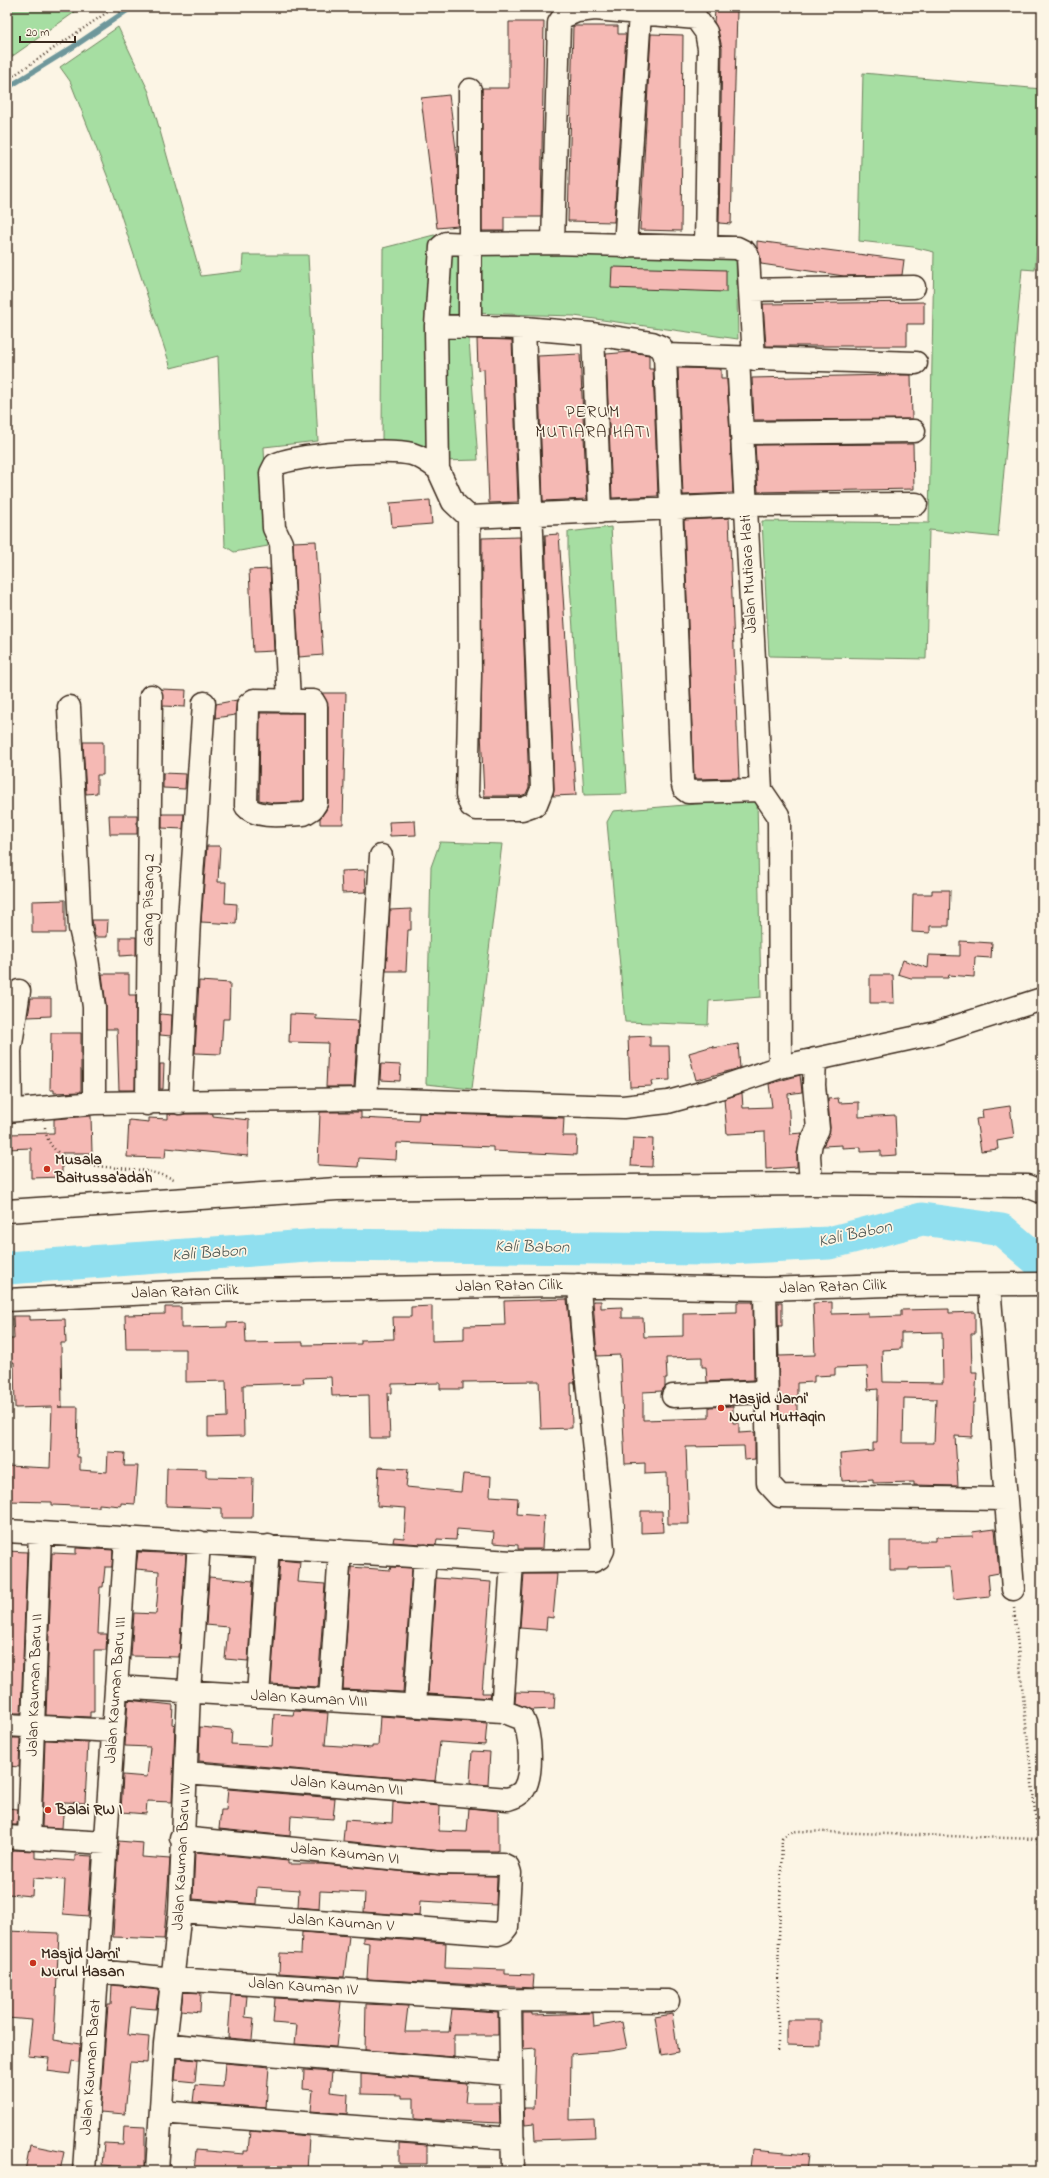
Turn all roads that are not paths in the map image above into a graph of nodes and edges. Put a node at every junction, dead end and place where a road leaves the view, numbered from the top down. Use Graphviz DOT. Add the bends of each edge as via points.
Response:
graph roads {
  1 [pos="640,13"];
  2 [pos="470,90"];
  3 [pos="553,243"];
  4 [pos="470,244"];
  5 [pos="626,247"];
  6 [pos="706,247"];
  7 [pos="914,287"];
  8 [pos="750,290"];
  9 [pos="436,326"];
  10 [pos="470,327"];
  11 [pos="524,328"];
  12 [pos="593,334"];
  13 [pos="665,355"];
  14 [pos="746,359"];
  15 [pos="916,363"];
  16 [pos="914,432"];
  17 [pos="742,433"];
  18 [pos="438,470"];
  19 [pos="916,504"];
  20 [pos="745,505"];
  21 [pos="672,510"];
  22 [pos="600,512"];
  23 [pos="531,514"];
  24 [pos="469,517"];
  25 [pos="151,696"];
  26 [pos="289,701"];
  27 [pos="204,703"];
  28 [pos="69,707"];
  29 [pos="761,790"];
  30 [pos="381,856"];
  31 [pos="19,991"];
  32 [pos="1042,999"];
  33 [pos="815,1059"];
  34 [pos="780,1067"];
  35 [pos="366,1099"];
  36 [pos="94,1103"];
  37 [pos="180,1103"];
  38 [pos="147,1104"];
  39 [pos="9,1111"];
  40 [pos="811,1184"];
  41 [pos="1042,1192"];
  42 [pos="7,1211"];
  43 [pos="1042,1284"];
  44 [pos="579,1285"];
  45 [pos="988,1285"];
  46 [pos="765,1290"];
  47 [pos="7,1300"];
  48 [pos="766,1392"];
  49 [pos="673,1396"];
  50 [pos="1006,1499"];
  51 [pos="7,1531"];
  52 [pos="40,1533"];
  53 [pos="126,1538"];
  54 [pos="199,1542"];
  55 [pos="268,1546"];
  56 [pos="340,1551"];
  57 [pos="425,1556"];
  58 [pos="512,1562"];
  59 [pos="1012,1589"];
  60 [pos="116,1687"];
  61 [pos="188,1692"];
  62 [pos="258,1696"];
  63 [pos="330,1700"];
  64 [pos="415,1705"];
  65 [pos="502,1711"];
  66 [pos="7,1725"];
  67 [pos="33,1726"];
  68 [pos="113,1731"];
  69 [pos="186,1773"];
  70 [pos="508,1799"];
  71 [pos="7,1837"];
  72 [pos="29,1838"];
  73 [pos="181,1838"];
  74 [pos="106,1843"];
  75 [pos="180,1911"];
  76 [pos="503,1932"];
  77 [pos="97,1971"];
  78 [pos="173,1979"];
  79 [pos="510,2000"];
  80 [pos="668,2000"];
  81 [pos="165,2044"];
  82 [pos="510,2074"];
  83 [pos="160,2112"];
  84 [pos="513,2139"];
  85 [pos="84,2171"];
  86 [pos="157,2171"];
  87 [pos="513,2171"];
  1 -- 3 [label="street" via="595,9 577,11 563,17 560,23"];
  1 -- 5 [label="street"];
  1 -- 6 [label="street" via="696,18 706,32 709,48"];
  2 -- 4 [label="street"];
  3 -- 4 [label="street"];
  3 -- 5 [label="street"];
  4 -- 9 [label="street" via="446,243 441,247"];
  4 -- 10 [label="street"];
  5 -- 6 [label="street"];
  6 -- 8 [label="street, Jalan Mutiara Hati" via="738,248 745,252 748,257"];
  7 -- 8 [label="street"];
  8 -- 14 [label="street, Jalan Mutiara Hati"];
  9 -- 10 [label="street"];
  9 -- 18 [label="street"];
  10 -- 11 [label="street"];
  11 -- 12 [label="street"];
  11 -- 23 [label="street"];
  12 -- 13 [label="street" via="656,344"];
  12 -- 22 [label="street"];
  13 -- 14 [label="street"];
  13 -- 21 [label="street"];
  14 -- 15 [label="street"];
  14 -- 17 [label="street, Jalan Mutiara Hati"];
  16 -- 17 [label="street"];
  17 -- 20 [label="street, Jalan Mutiara Hati"];
  18 -- 24 [label="street" via="444,488 453,502"];
  18 -- 26 [label="street" via="425,459 397,451 290,460 275,465 271,473 274,528 281,544"];
  19 -- 20 [label="street"];
  20 -- 21 [label="street"];
  20 -- 29 [label="street, Jalan Mutiara Hati"];
  21 -- 22 [label="street"];
  21 -- 29 [label="street" via="684,789 694,793"];
  22 -- 23 [label="street"];
  23 -- 24 [label="street"];
  23 -- 24 [label="street" via="542,789 536,804 522,809 476,809 471,806 467,795 470,675"];
  25 -- 38 [label="street, Gang Pisang 2"];
  26 -- 26 [label="street" via="254,700 248,705 245,802 253,812 304,814 316,803 316,706 313,701"];
  27 -- 37 [label="street" via="188,920"];
  28 -- 36 [label="street" via="80,928 88,958 94,1007"];
  29 -- 34 [label="street" via="778,815 779,823"];
  30 -- 35 [label="street"];
  31 -- 39 [label="street" via="10,1051"];
  32 -- 33 [label="street" via="936,1033"];
  33 -- 34 [label="street"];
  33 -- 40 [label="street" via="814,1085 818,1129 811,1143 809,1155"];
  34 -- 35 [label="street" via="668,1102 623,1107"];
  35 -- 37 [label="street"];
  36 -- 38 [label="street"];
  36 -- 39 [label="street"];
  37 -- 38 [label="street"];
  40 -- 41 [label="street" via="1027,1186"];
  40 -- 42 [label="street" via="337,1189"];
  43 -- 45 [label="street, Jalan Ratan Cilik"];
  44 -- 46 [label="street, Jalan Ratan Cilik"];
  44 -- 47 [label="street, Jalan Ratan Cilik" via="195,1290"];
  44 -- 58 [label="street" via="582,1350 598,1482 603,1550 599,1558 593,1561"];
  45 -- 46 [label="street, Jalan Ratan Cilik" via="888,1285"];
  45 -- 50 [label="street"];
  46 -- 48 [label="street"];
  48 -- 49 [label="street"];
  48 -- 50 [label="street" via="768,1483 780,1496"];
  50 -- 59 [label="street"];
  51 -- 52 [label="street"];
  52 -- 53 [label="street"];
  52 -- 67 [label="street, Jalan Kauman Baru II"];
  53 -- 54 [label="street"];
  53 -- 60 [label="street, Jalan Kauman Baru III"];
  54 -- 55 [label="street"];
  54 -- 61 [label="street, Jalan Kauman Baru IV"];
  55 -- 56 [label="street"];
  55 -- 62 [label="street"];
  56 -- 57 [label="street"];
  56 -- 63 [label="street"];
  57 -- 58 [label="street"];
  57 -- 64 [label="street"];
  58 -- 65 [label="street"];
  60 -- 61 [label="street, Jalan Kauman VIII"];
  60 -- 68 [label="street, Jalan Kauman Baru III"];
  61 -- 62 [label="street, Jalan Kauman VIII"];
  61 -- 69 [label="street, Jalan Kauman Baru IV"];
  62 -- 63 [label="street, Jalan Kauman VIII"];
  63 -- 64 [label="street, Jalan Kauman VIII"];
  64 -- 65 [label="street, Jalan Kauman VIII"];
  65 -- 70 [label="street, Jalan Kauman VIII" via="523,1719 530,1747 524,1789"];
  66 -- 67 [label="street"];
  67 -- 68 [label="street"];
  67 -- 72 [label="street, Jalan Kauman Baru II"];
  68 -- 74 [label="street, Jalan Kauman Baru III"];
  69 -- 70 [label="street, Jalan Kauman VII"];
  69 -- 73 [label="street, Jalan Kauman Baru IV"];
  71 -- 72 [label="street"];
  72 -- 74 [label="street"];
  73 -- 75 [label="street, Jalan Kauman Baru IV"];
  73 -- 76 [label="street, Jalan Kauman VI" via="441,1863 502,1864 508,1867 510,1873 507,1927"];
  74 -- 77 [label="street, Jalan Kauman Barat"];
  75 -- 76 [label="street, Jalan Kauman V" via="485,1933"];
  75 -- 78 [label="street, Jalan Kauman Baru IV"];
  77 -- 78 [label="street, Jalan Kauman IV"];
  77 -- 85 [label="street, Jalan Kauman Barat"];
  78 -- 79 [label="street, Jalan Kauman IV"];
  78 -- 81 [label="street, Jalan Kauman Baru IV"];
  79 -- 80 [label="street, Jalan Kauman IV"];
  79 -- 82 [label="street"];
  81 -- 82 [label="street"];
  81 -- 83 [label="street, Jalan Kauman Baru IV"];
  82 -- 84 [label="street"];
  83 -- 84 [label="street"];
  83 -- 86 [label="street, Jalan Kauman Baru IV"];
  84 -- 87 [label="street"];
}
